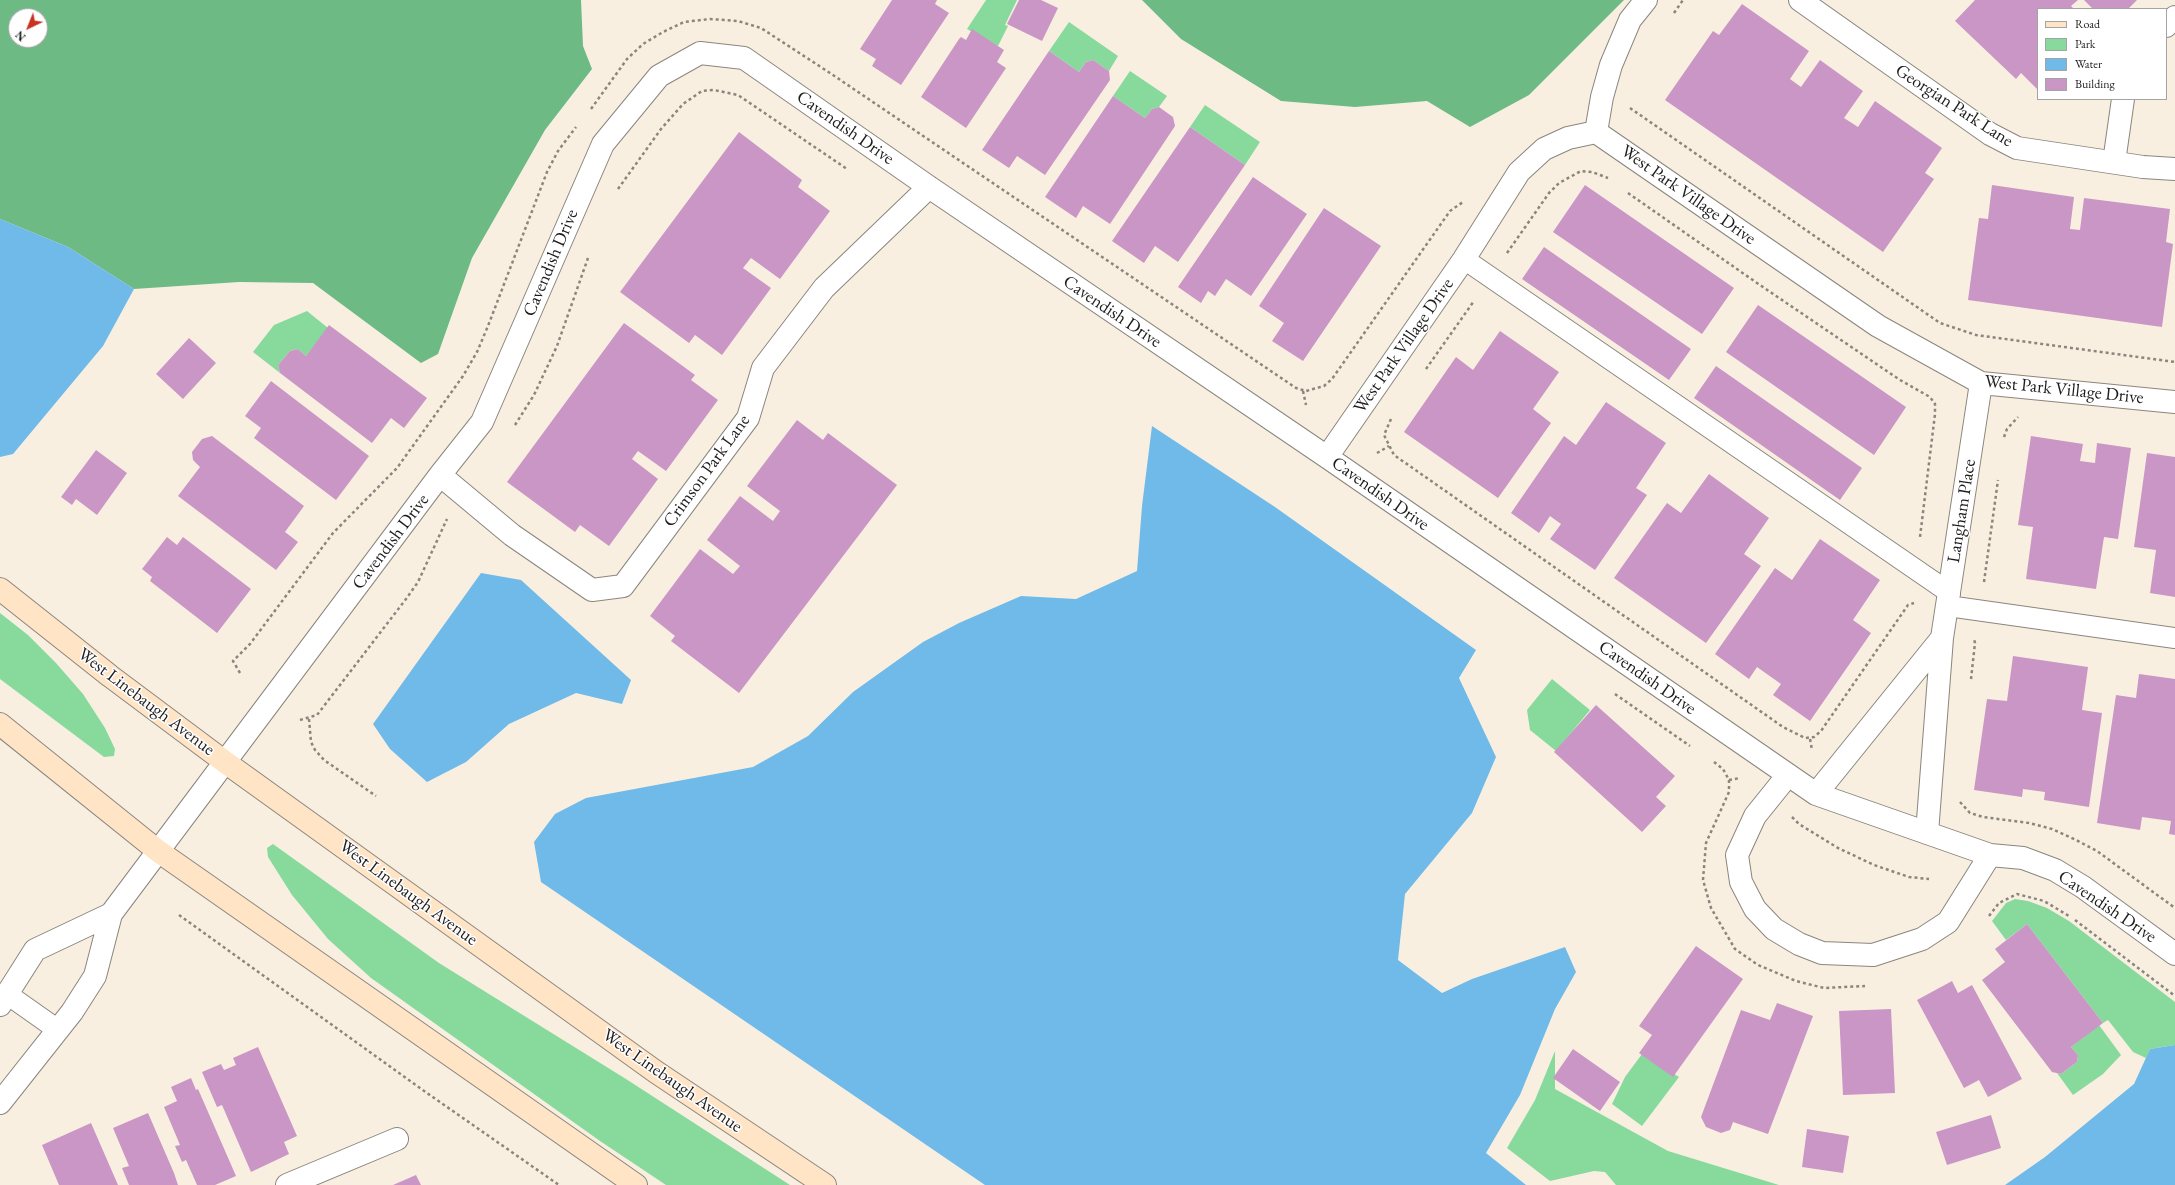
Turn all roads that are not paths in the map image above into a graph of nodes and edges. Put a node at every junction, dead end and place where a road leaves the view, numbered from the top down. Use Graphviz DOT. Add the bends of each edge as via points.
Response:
graph roads {
  1 [pos="1646,0"];
  2 [pos="1800,0"];
  3 [pos="2175,17"];
  4 [pos="2167,25"];
  5 [pos="2123,100"];
  6 [pos="1596,132"];
  7 [pos="2114,162"];
  8 [pos="2175,169"];
  9 [pos="929,187"];
  10 [pos="1464,260"];
  11 [pos="1981,383"];
  12 [pos="2175,402"];
  13 [pos="1327,457"];
  14 [pos="440,475"];
  15 [pos="0,589"];
  16 [pos="1949,600"];
  17 [pos="1942,638"];
  18 [pos="2175,638"];
  19 [pos="0,724"];
  20 [pos="225,762"];
  21 [pos="1788,775"];
  22 [pos="1816,794"];
  23 [pos="1927,833"];
  24 [pos="158,851"];
  25 [pos="1990,855"];
  26 [pos="111,914"];
  27 [pos="2175,954"];
  28 [pos="4,1000"];
  29 [pos="58,1030"];
  30 [pos="0,1103"];
  31 [pos="397,1139"];
  32 [pos="287,1185"];
  33 [pos="636,1185"];
  34 [pos="825,1185"];
  1 -- 6 [label="street" via="1630,20 1611,65"];
  2 -- 7 [label="street, Georgian Park Lane" via="1990,134 2017,148"];
  3 -- 4 [label="street"];
  5 -- 7 [label="street"];
  6 -- 10 [label="street, West Park Village Drive" via="1568,138 1544,149 1519,172"];
  6 -- 11 [label="street, West Park Village Drive" via="1878,326"];
  7 -- 8 [label="street, Georgian Park Lane"];
  9 -- 13 [label="street, Cavendish Drive"];
  9 -- 14 [label="street, Crimson Park Lane" via="824,288 805,312 763,368 748,418 622,586 592,590 512,535"];
  9 -- 14 [label="street, Cavendish Drive" via="744,58 700,53 659,76 603,144 482,422"];
  10 -- 13 [label="street, West Park Village Drive"];
  10 -- 16 [label="lane"];
  11 -- 12 [label="street, West Park Village Drive"];
  11 -- 16 [label="street, Langham Place"];
  13 -- 21 [label="street, Cavendish Drive"];
  14 -- 20 [label="street, Cavendish Drive"];
  15 -- 20 [label="main road, West Linebaugh Avenue"];
  16 -- 17 [label="street, Langham Place"];
  16 -- 18 [label="lane"];
  17 -- 22 [label="street, Langham Place"];
  17 -- 23 [label="street, Langham Place"];
  19 -- 24 [label="main road"];
  20 -- 24 [label="street, Cavendish Drive"];
  20 -- 34 [label="main road, West Linebaugh Avenue" via="662,1076"];
  21 -- 22 [label="street, Cavendish Drive"];
  21 -- 25 [label="street" via="1755,816 1737,854 1741,882 1755,909 1774,929 1799,944 1822,953 1873,955 1922,939 1948,922"];
  22 -- 23 [label="street, Cavendish Drive"];
  23 -- 25 [label="street, Cavendish Drive"];
  24 -- 26 [label="street, Cavendish Drive"];
  24 -- 33 [label="main road"];
  25 -- 27 [label="street, Cavendish Drive" via="2023,858 2055,870 2083,887"];
  26 -- 28 [label="street" via="35,950"];
  26 -- 29 [label="street" via="95,976"];
  28 -- 29 [label="lane"];
  29 -- 30 [label="street"];
  31 -- 32 [label="street"];
}
